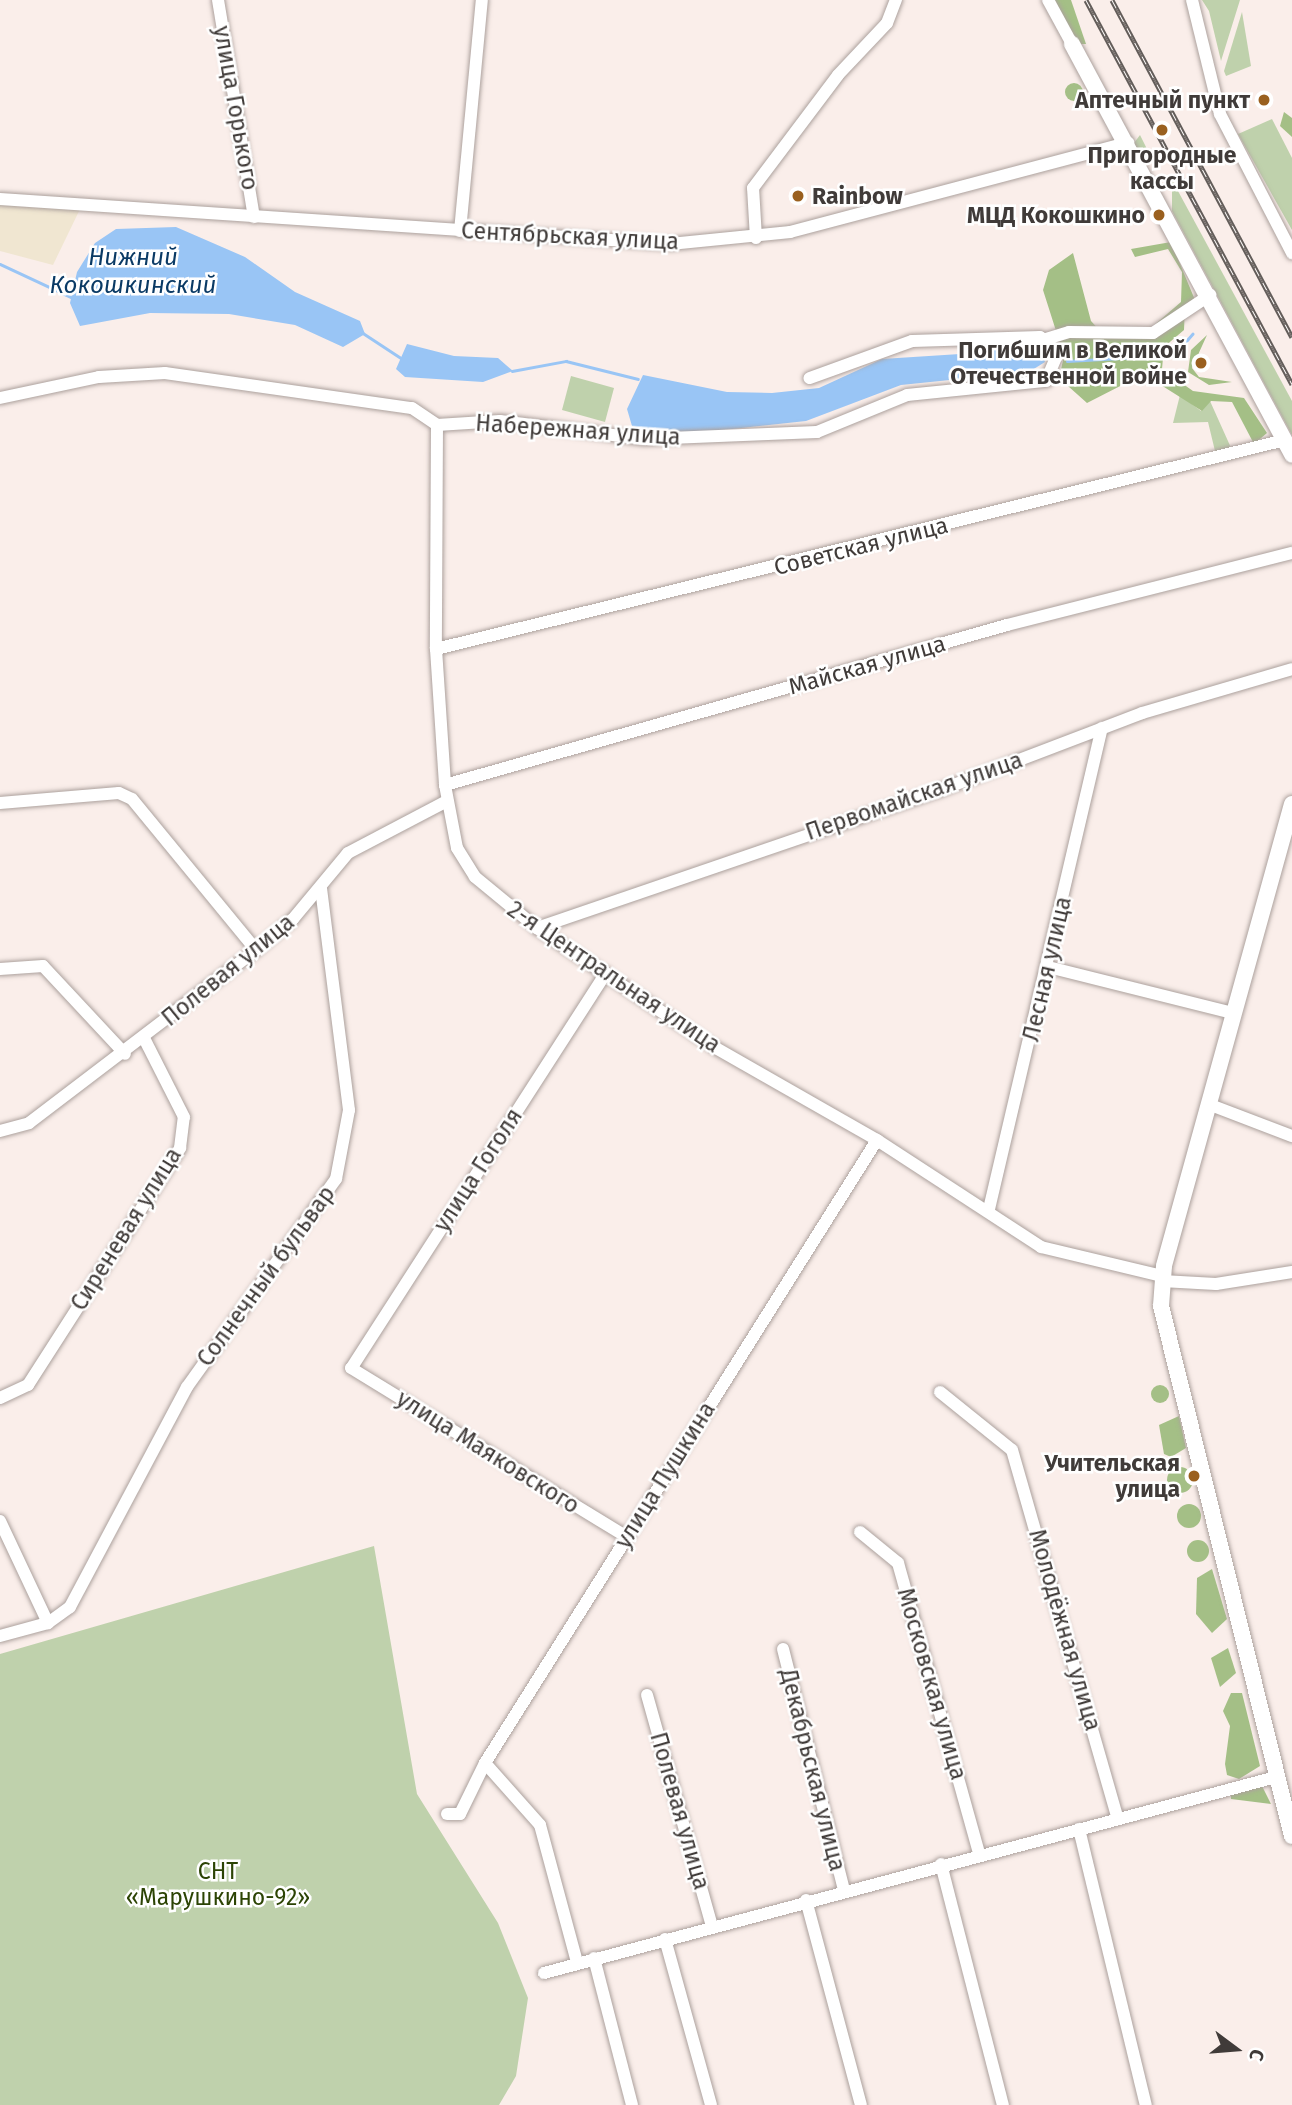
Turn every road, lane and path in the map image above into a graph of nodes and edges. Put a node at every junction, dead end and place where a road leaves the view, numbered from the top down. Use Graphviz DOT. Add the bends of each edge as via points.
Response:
graph roads {
  1 [pos="218,0"];
  2 [pos="482,0"];
  3 [pos="896,0"];
  4 [pos="1048,0"];
  5 [pos="1192,0"];
  6 [pos="1072,44"];
  7 [pos="1128,143"];
  8 [pos="0,199"];
  9 [pos="254,217"];
  10 [pos="460,231"];
  11 [pos="756,238"];
  12 [pos="1288,240"];
  13 [pos="1292,253"];
  14 [pos="1210,295"];
  15 [pos="1049,342"];
  16 [pos="810,377"];
  17 [pos="0,398"];
  18 [pos="437,425"];
  19 [pos="1288,448"];
  20 [pos="1292,553"];
  21 [pos="436,649"];
  22 [pos="1292,669"];
  23 [pos="1102,728"];
  24 [pos="445,785"];
  25 [pos="447,802"];
  26 [pos="0,803"];
  27 [pos="1292,804"];
  28 [pos="321,889"];
  29 [pos="537,928"];
  30 [pos="256,950"];
  31 [pos="1048,967"];
  32 [pos="0,969"];
  33 [pos="606,973"];
  34 [pos="1233,1013"];
  35 [pos="144,1038"];
  36 [pos="124,1054"];
  37 [pos="1208,1104"];
  38 [pos="0,1131"];
  39 [pos="1292,1136"];
  40 [pos="877,1140"];
  41 [pos="989,1209"];
  42 [pos="1292,1272"];
  43 [pos="1162,1278"];
  44 [pos="351,1368"];
  45 [pos="940,1392"];
  46 [pos="0,1398"];
  47 [pos="0,1521"];
  48 [pos="860,1532"];
  49 [pos="625,1536"];
  50 [pos="48,1623"];
  51 [pos="0,1636"];
  52 [pos="783,1649"];
  53 [pos="647,1695"];
  54 [pos="485,1763"];
  55 [pos="1276,1777"];
  56 [pos="454,1814"];
  57 [pos="1118,1819"];
  58 [pos="1079,1829"];
  59 [pos="1292,1836"];
  60 [pos="979,1853"];
  61 [pos="942,1864"];
  62 [pos="844,1890"];
  63 [pos="806,1900"];
  64 [pos="712,1926"];
  65 [pos="665,1939"];
  66 [pos="594,1958"];
  67 [pos="577,1962"];
  68 [pos="544,1973"];
  69 [pos="632,2105"];
  70 [pos="711,2105"];
  71 [pos="861,2105"];
  72 [pos="1003,2105"];
  73 [pos="1146,2105"];
  1 -- 9 [label="street, улица Горького"];
  2 -- 10 [label="street"];
  3 -- 11 [label="street" via="887,23 838,75 753,188"];
  4 -- 6 [label="street"];
  5 -- 12 [label="street" via="1220,114"];
  6 -- 7 [label="street"];
  7 -- 11 [label="street, Сентябрьская улица" via="1000,181"];
  7 -- 14 [label="street"];
  8 -- 9 [label="street, Сентябрьская улица"];
  9 -- 10 [label="street, Сентябрьская улица"];
  10 -- 11 [label="street, Сентябрьская улица" via="670,244"];
  12 -- 13 [label="street"];
  14 -- 15 [label="street" via="1153,333 1069,332"];
  14 -- 19 [label="street"];
  15 -- 16 [label="street" via="907,342"];
  15 -- 18 [label="street, Набережная улица" via="1058,364 1046,381 917,392 817,432 645,439 500,421"];
  17 -- 18 [label="street" via="99,377 165,373 412,408"];
  18 -- 21 [label="street, 2-я Центральная улица"];
  19 -- 21 [label="street, Советская улица"];
  20 -- 24 [label="street, Майская улица" via="1007,625"];
  21 -- 24 [label="street, 2-я Центральная улица"];
  22 -- 23 [label="street, Первомайская улица"];
  23 -- 29 [label="street, Первомайская улица"];
  23 -- 31 [label="street, Лесная улица"];
  24 -- 25 [label="street, 2-я Центральная улица"];
  25 -- 28 [label="street, Полевая улица" via="348,853"];
  25 -- 29 [label="street, 2-я Центральная улица" via="464,863 486,890"];
  26 -- 30 [label="street" via="120,793 132,799"];
  27 -- 34 [label="street"];
  28 -- 30 [label="street, Полевая улица"];
  28 -- 50 [label="street, Солнечный бульвар" via="349,1110 336,1179 187,1387 70,1607"];
  29 -- 33 [label="street, 2-я Центральная улица"];
  30 -- 35 [label="street, Полевая улица"];
  31 -- 34 [label="street"];
  31 -- 41 [label="street, Лесная улица"];
  32 -- 36 [label="street" via="43,966"];
  33 -- 40 [label="street, 2-я Центральная улица" via="714,1047"];
  33 -- 44 [label="street, улица Гоголя"];
  34 -- 37 [label="street"];
  35 -- 36 [label="street, Полевая улица"];
  35 -- 46 [label="street, Сиреневая улица" via="179,1104 180,1147 28,1385"];
  36 -- 38 [label="street, Полевая улица" via="29,1123"];
  37 -- 39 [label="street"];
  37 -- 43 [label="street"];
  40 -- 41 [label="street, 2-я Центральная улица"];
  40 -- 49 [label="street, улица Пушкина"];
  41 -- 43 [label="street, 2-я Центральная улица" via="1041,1247"];
  42 -- 43 [label="street" via="1216,1284"];
  43 -- 55 [label="street" via="1164,1329"];
  44 -- 49 [label="street, улица Маяковского"];
  45 -- 57 [label="street, Молодёжная улица" via="1012,1450"];
  47 -- 50 [label="street"];
  48 -- 60 [label="street, Московская улица" via="898,1563"];
  49 -- 54 [label="street, улица Пушкина"];
  50 -- 51 [label="street"];
  52 -- 62 [label="street, Декабрьская улица"];
  53 -- 64 [label="street, Полевая улица"];
  54 -- 56 [label="street, улица Пушкина"];
  54 -- 67 [label="street" via="540,1825"];
  55 -- 57 [label="street"];
  55 -- 59 [label="street"];
  57 -- 58 [label="street"];
  58 -- 60 [label="street"];
  58 -- 73 [label="street"];
  60 -- 61 [label="street"];
  61 -- 62 [label="street"];
  61 -- 72 [label="street"];
  62 -- 63 [label="street"];
  63 -- 64 [label="street"];
  63 -- 71 [label="street, Декабрьская улица"];
  64 -- 65 [label="street"];
  65 -- 66 [label="street"];
  65 -- 70 [label="street"];
  66 -- 67 [label="street"];
  66 -- 69 [label="street"];
  67 -- 68 [label="street"];
}
